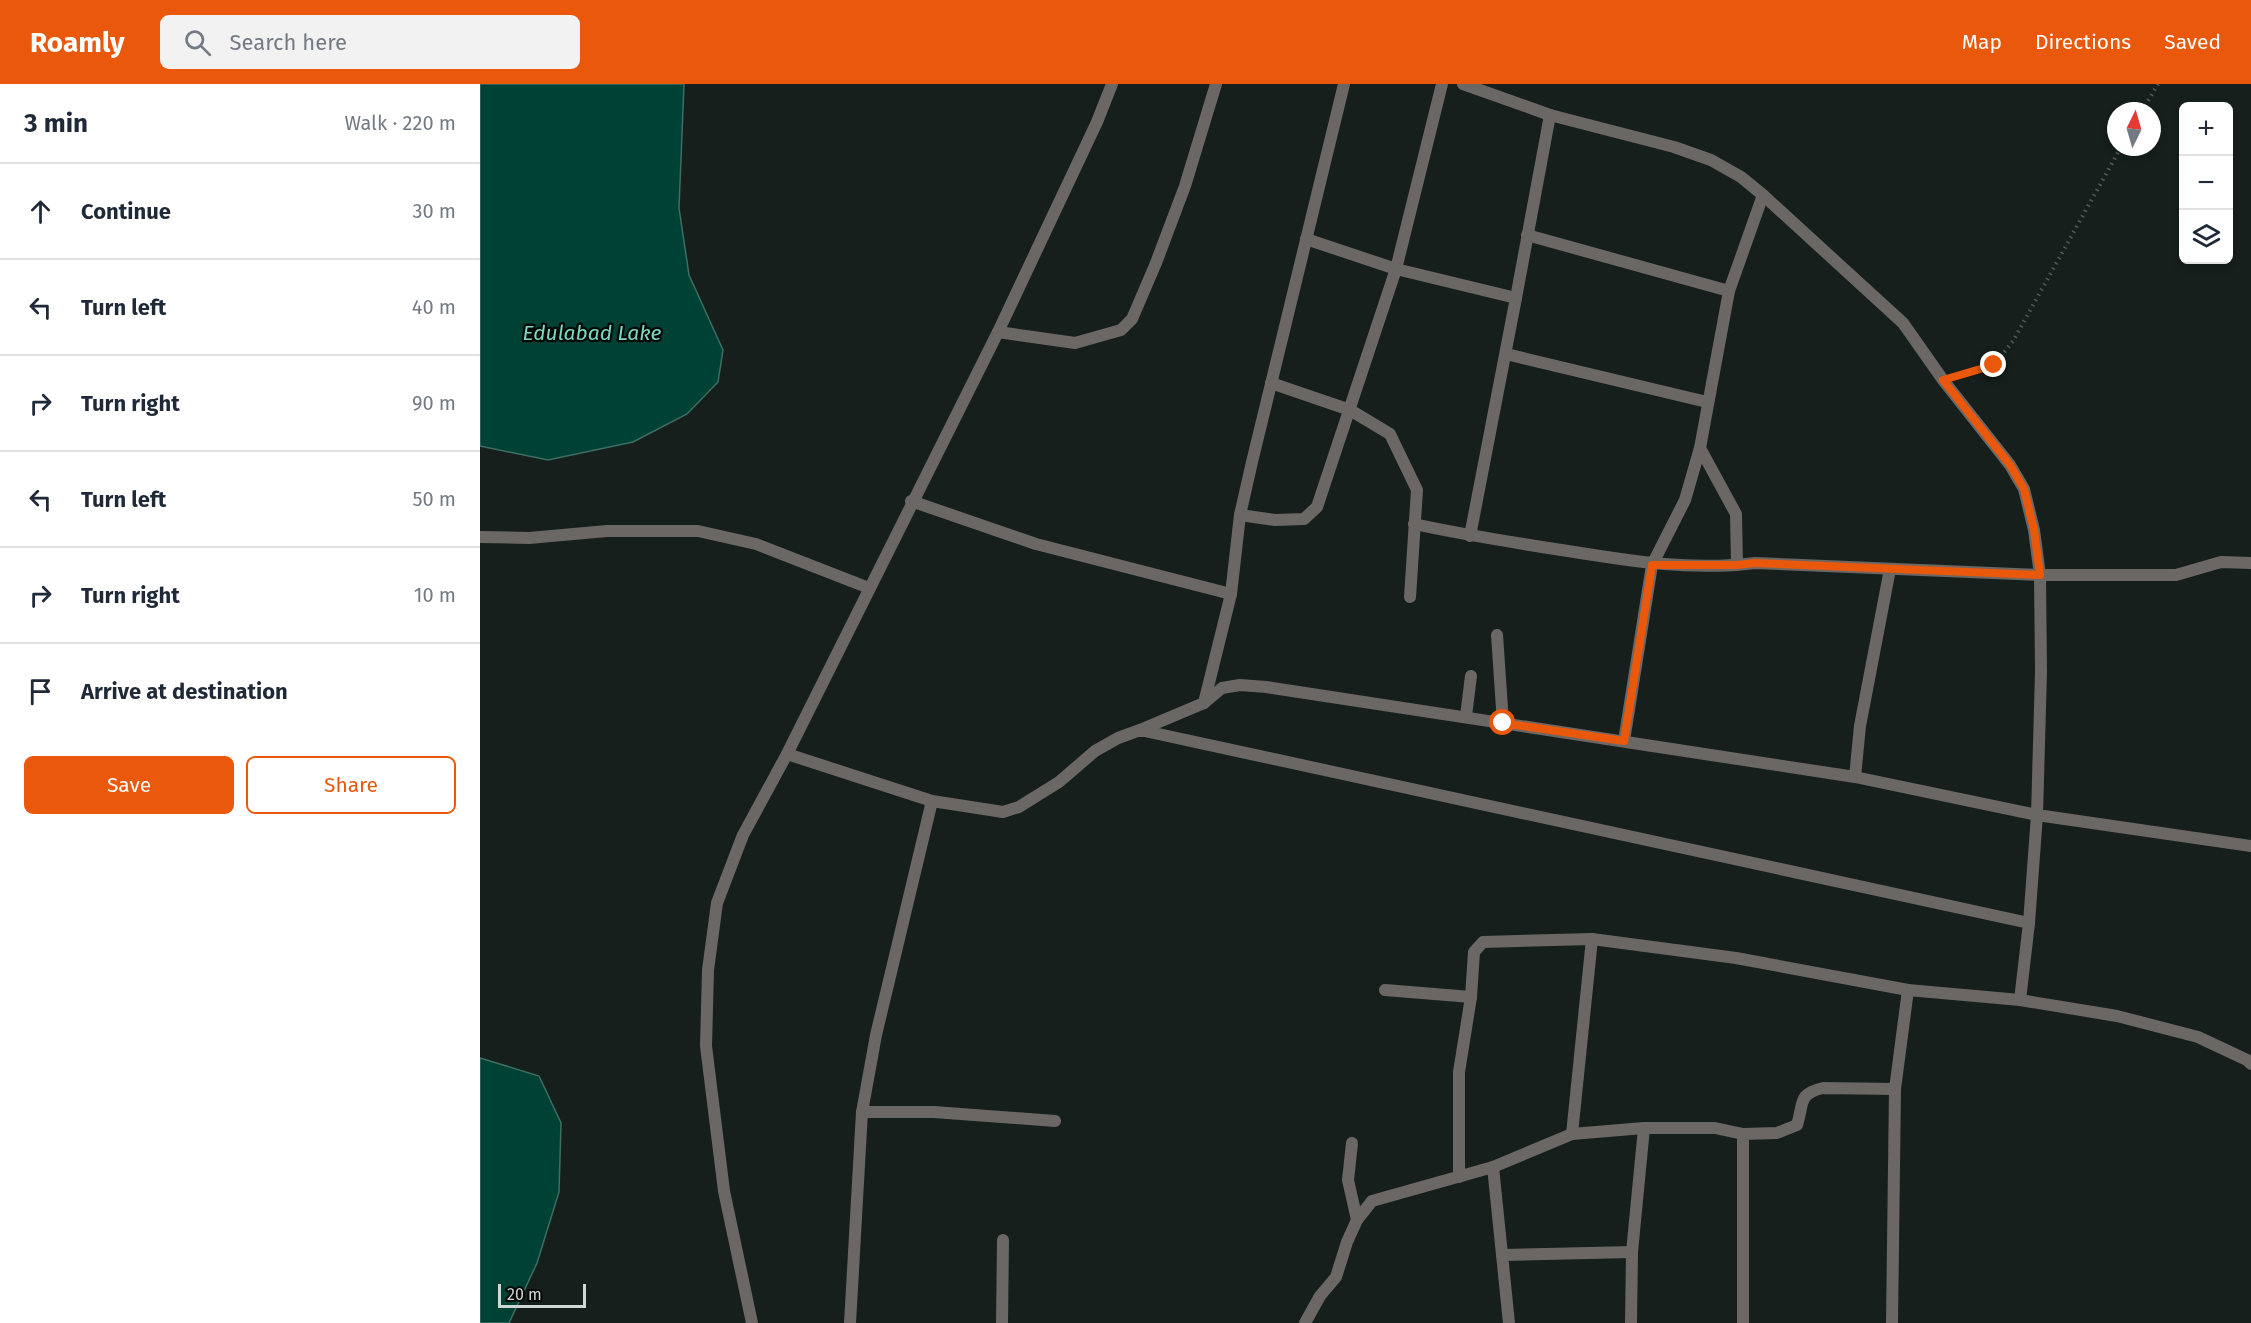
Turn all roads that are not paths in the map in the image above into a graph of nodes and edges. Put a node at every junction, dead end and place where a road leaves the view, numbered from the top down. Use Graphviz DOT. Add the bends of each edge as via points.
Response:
graph roads {
  1 [pos="1112,84"];
  2 [pos="1216,84"];
  3 [pos="1344,84"];
  4 [pos="1442,84"];
  5 [pos="1463,84"];
  6 [pos="1550,114"];
  7 [pos="1763,195"];
  8 [pos="1527,235"];
  9 [pos="1306,239"];
  10 [pos="1396,269"];
  11 [pos="1729,291"];
  12 [pos="1516,298"];
  13 [pos="998,332"];
  14 [pos="1506,354"];
  15 [pos="1271,383"];
  16 [pos="1707,402"];
  17 [pos="1350,410"];
  18 [pos="1700,448"];
  19 [pos="912,501"];
  20 [pos="1240,515"];
  21 [pos="1414,524"];
  22 [pos="1470,536"];
  23 [pos="480,537"];
  24 [pos="2251,563"];
  25 [pos="1652,565"];
  26 [pos="1737,565"];
  27 [pos="1890,569"];
  28 [pos="2040,575"];
  29 [pos="869,588"];
  30 [pos="1231,594"];
  31 [pos="1410,597"];
  32 [pos="1497,635"];
  33 [pos="1471,676"];
  34 [pos="1204,703"];
  35 [pos="1466,716"];
  36 [pos="1503,723"];
  37 [pos="1140,730"];
  38 [pos="1624,741"];
  39 [pos="787,754"];
  40 [pos="1855,777"];
  41 [pos="932,801"];
  42 [pos="2037,815"];
  43 [pos="2251,846"];
  44 [pos="2029,923"];
  45 [pos="1592,939"];
  46 [pos="1385,990"];
  47 [pos="1908,990"];
  48 [pos="1471,997"];
  49 [pos="2020,1000"];
  50 [pos="2251,1064"];
  51 [pos="1895,1089"];
  52 [pos="862,1113"];
  53 [pos="1055,1121"];
  54 [pos="1644,1128"];
  55 [pos="1572,1134"];
  56 [pos="1743,1134"];
  57 [pos="1352,1143"];
  58 [pos="1493,1167"];
  59 [pos="1459,1176"];
  60 [pos="1357,1220"];
  61 [pos="1003,1240"];
  62 [pos="1632,1252"];
  63 [pos="1502,1255"];
  64 [pos="752,1323"];
  65 [pos="850,1323"];
  66 [pos="1002,1323"];
  67 [pos="1305,1323"];
  68 [pos="1509,1323"];
  69 [pos="1631,1323"];
  70 [pos="1743,1323"];
  71 [pos="1892,1323"];
  1 -- 13 [label="street"];
  2 -- 13 [label="street" via="1185,186 1132,319 1121,330 1075,343"];
  3 -- 9 [label="street"];
  4 -- 10 [label="street"];
  5 -- 6 [label="street"];
  6 -- 7 [label="street" via="1711,159"];
  6 -- 8 [label="street"];
  7 -- 11 [label="street"];
  7 -- 28 [label="street" via="1903,323 2010,465 2024,489"];
  8 -- 11 [label="street"];
  8 -- 12 [label="street"];
  9 -- 10 [label="street"];
  9 -- 15 [label="street"];
  10 -- 12 [label="street"];
  10 -- 17 [label="street"];
  11 -- 16 [label="street"];
  12 -- 14 [label="street"];
  13 -- 19 [label="street"];
  14 -- 16 [label="street"];
  14 -- 22 [label="street"];
  15 -- 17 [label="street"];
  15 -- 20 [label="street"];
  16 -- 18 [label="street"];
  17 -- 20 [label="street" via="1317,507 1304,519"];
  17 -- 21 [label="street" via="1390,434 1417,490"];
  18 -- 25 [label="street" via="1685,500"];
  18 -- 26 [label="street" via="1736,514"];
  19 -- 29 [label="street"];
  19 -- 30 [label="street" via="1036,544"];
  20 -- 30 [label="street"];
  21 -- 22 [label="street"];
  21 -- 31 [label="street"];
  22 -- 25 [label="street"];
  23 -- 29 [label="street" via="698,531 756,544"];
  24 -- 28 [label="street" via="2221,562 2176,575"];
  25 -- 26 [label="street"];
  25 -- 38 [label="street"];
  26 -- 27 [label="street"];
  27 -- 28 [label="street"];
  27 -- 40 [label="street" via="1860,726"];
  28 -- 42 [label="street"];
  29 -- 39 [label="street"];
  30 -- 34 [label="street"];
  32 -- 36 [label="street"];
  33 -- 35 [label="street"];
  34 -- 35 [label="street" via="1222,688 1240,685"];
  34 -- 37 [label="street"];
  35 -- 36 [label="street"];
  36 -- 38 [label="street"];
  37 -- 41 [label="street" via="1095,751 1059,782 1019,807 1003,812"];
  37 -- 44 [label="street"];
  38 -- 40 [label="street"];
  39 -- 41 [label="street"];
  39 -- 64 [label="street" via="743,835 717,903 708,970 706,1046 724,1191"];
  40 -- 42 [label="street"];
  41 -- 52 [label="street" via="876,1035"];
  42 -- 43 [label="street"];
  42 -- 44 [label="street"];
  44 -- 49 [label="street"];
  45 -- 47 [label="street" via="1736,958"];
  45 -- 48 [label="street" via="1483,942 1474,952"];
  45 -- 55 [label="street"];
  46 -- 48 [label="street"];
  47 -- 49 [label="street"];
  47 -- 51 [label="street"];
  48 -- 59 [label="street" via="1459,1072"];
  49 -- 50 [label="street" via="2117,1016 2198,1037"];
  51 -- 56 [label="street" via="1812,1091 1802,1101 1797,1125 1777,1132"];
  51 -- 71 [label="street"];
  52 -- 53 [label="street" via="934,1112"];
  52 -- 65 [label="street"];
  54 -- 55 [label="street"];
  54 -- 56 [label="street" via="1715,1128"];
  54 -- 62 [label="street"];
  55 -- 58 [label="street"];
  56 -- 70 [label="street"];
  57 -- 60 [label="street" via="1348,1180"];
  58 -- 59 [label="street"];
  58 -- 63 [label="street"];
  59 -- 60 [label="street" via="1372,1201"];
  60 -- 67 [label="street" via="1336,1277"];
  61 -- 66 [label="street"];
  62 -- 63 [label="street"];
  62 -- 69 [label="street"];
  63 -- 68 [label="street"];
}
